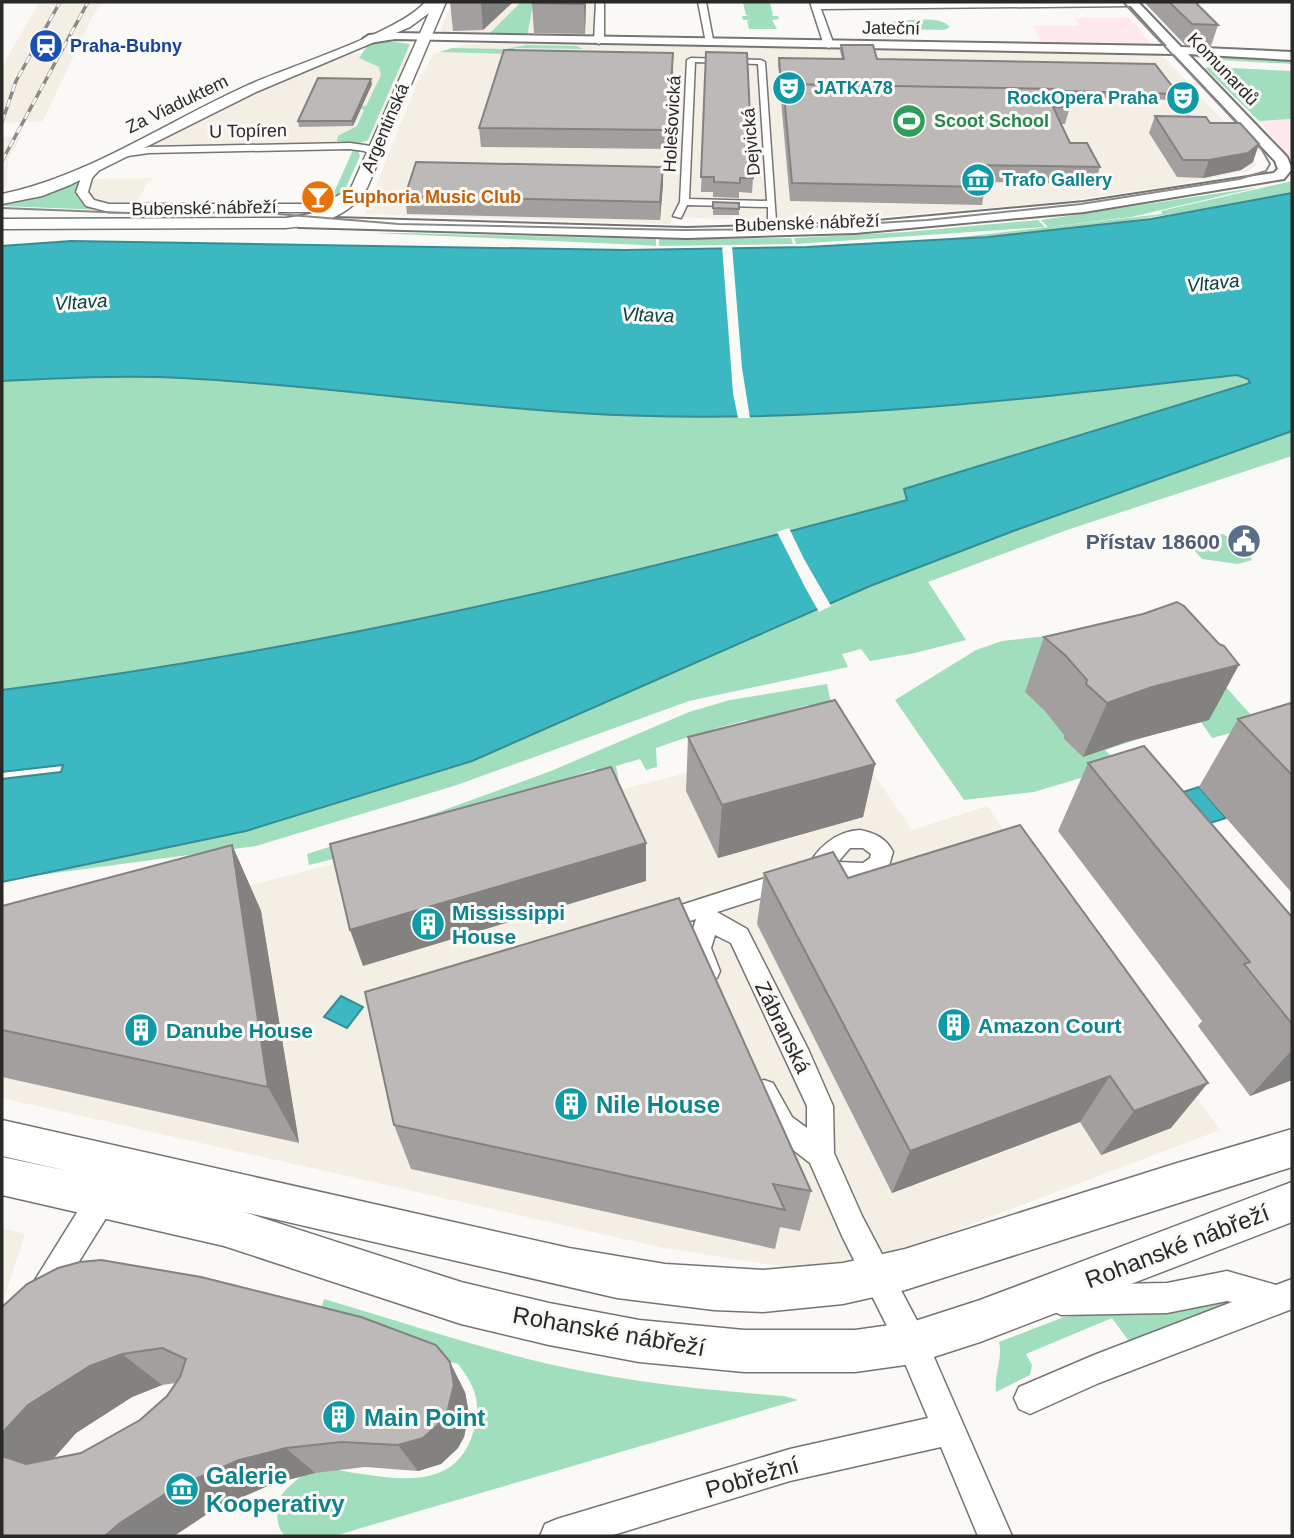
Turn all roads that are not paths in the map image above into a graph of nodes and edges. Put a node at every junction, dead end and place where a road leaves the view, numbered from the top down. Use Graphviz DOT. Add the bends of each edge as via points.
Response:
graph roads {
  1 [pos="430,2"];
  2 [pos="440,2"];
  3 [pos="600,2"];
  4 [pos="702,2"];
  5 [pos="1126,3"];
  6 [pos="815,4"];
  7 [pos="425,37"];
  8 [pos="490,38"];
  9 [pos="369,39"];
  10 [pos="598,41"];
  11 [pos="711,43"];
  12 [pos="829,45"];
  13 [pos="1162,50"];
  14 [pos="1175,56"];
  15 [pos="1292,56"];
  16 [pos="1189,61"];
  17 [pos="761,62"];
  18 [pos="1292,66"];
  19 [pos="410,70"];
  20 [pos="763,96"];
  21 [pos="777,97"];
  22 [pos="374,153"];
  23 [pos="121,154"];
  24 [pos="1264,163"];
  25 [pos="1285,165"];
  26 [pos="97,166"];
  27 [pos="355,195"];
  28 [pos="2,199"];
  29 [pos="684,202"];
  30 [pos="772,204"];
  31 [pos="678,216"];
  32 [pos="773,219"];
  33 [pos="2,222"];
  34 [pos="299,222"];
  35 [pos="817,870"];
  36 [pos="706,914"];
  37 [pos="645,926"];
  38 [pos="718,994"];
  39 [pos="751,1066"];
  40 [pos="2,1138"];
  41 [pos="1292,1148"];
  42 [pos="820,1154"];
  43 [pos="2,1176"];
  44 [pos="101,1200"];
  45 [pos="1292,1202"];
  46 [pos="878,1275"];
  47 [pos="1284,1297"];
  48 [pos="1034,1300"];
  49 [pos="30,1314"];
  50 [pos="912,1343"];
  51 [pos="1030,1398"];
  52 [pos="949,1429"];
  53 [pos="557,1536"];
  54 [pos="995,1536"];
  1 -- 9 [label="main road" via="413,19"];
  2 -- 7 [label="main road, Argentinská"];
  3 -- 10 [label="street"];
  4 -- 11 [label="street"];
  5 -- 6 [label="street"];
  5 -- 13 [label="street, Komunardů"];
  5 -- 14 [label="street, Komunardů"];
  6 -- 12 [label="street"];
  7 -- 8 [label="street, Jateční"];
  7 -- 9 [label="street, Jateční"];
  7 -- 19 [label="main road, Argentinská"];
  8 -- 10 [label="street, Jateční"];
  8 -- 19 [label="street, Jateční" via="439,46"];
  9 -- 23 [label="main road, Za Viaduktem" via="275,78"];
  10 -- 11 [label="street, Jateční"];
  11 -- 12 [label="street, Jateční"];
  12 -- 13 [label="street, Jateční"];
  13 -- 14 [label="street, Komunardů"];
  14 -- 15 [label="street"];
  14 -- 16 [label="street"];
  14 -- 24 [label="street, Komunardů"];
  16 -- 18 [label="street"];
  16 -- 25 [label="street, Komunardů"];
  17 -- 20 [label="street, Dejvická"];
  17 -- 29 [label="street, Holešovická" via="691,60"];
  19 -- 22 [label="main road, Argentinská"];
  20 -- 21 [label="street"];
  20 -- 30 [label="street, Dejvická"];
  22 -- 23 [label="street, U Topíren" via="350,146"];
  22 -- 27 [label="main road, Argentinská"];
  23 -- 26 [label="main road, Za Viaduktem"];
  24 -- 27 [label="street, Bubenské nábřeží" via="1244,175 1152,192 983,212 815,224 670,227 366,219 354,212"];
  25 -- 34 [label="street, Bubenské nábřeží" via="1283,173 1266,179 1084,207 929,223 710,233"];
  26 -- 27 [label="street, Bubenské nábřeží" via="86,177 82,192 90,202 109,208 311,208"];
  26 -- 28 [label="main road, Za Viaduktem" via="49,188"];
  27 -- 34 [label="main road" via="336,211"];
  29 -- 30 [label="street"];
  29 -- 31 [label="street, Holešovická"];
  30 -- 32 [label="street, Dejvická"];
  33 -- 34 [label="main road, Bubenské nábřeží"];
  35 -- 36 [label="street"];
  36 -- 37 [label="street"];
  36 -- 38 [label="street" via="699,948"];
  36 -- 42 [label="street, Zábranská" via="739,936 799,1056 820,1106"];
  39 -- 42 [label="street, Zábranská" via="783,1126"];
  40 -- 46 [label="main road" via="596,1274 700,1291 816,1288"];
  41 -- 46 [label="main road" via="1172,1182 969,1251"];
  42 -- 46 [label="street, Zábranská"];
  43 -- 44 [label="main road, Rohanské nábřeží"];
  44 -- 49 [label="street"];
  44 -- 50 [label="main road, Rohanské nábřeží" via="224,1226 461,1303 639,1341 798,1352"];
  45 -- 48 [label="main road, Rohanské nábřeží"];
  46 -- 50 [label="street, Zábranská"];
  47 -- 48 [label="street" via="1227,1286 1167,1298"];
  47 -- 51 [label="street"];
  48 -- 50 [label="main road, Rohanské nábřeží"];
  50 -- 52 [label="street, Zábranská"];
  52 -- 53 [label="street, Pobřežní" via="790,1465"];
  52 -- 54 [label="street, Zábranská"];
}
